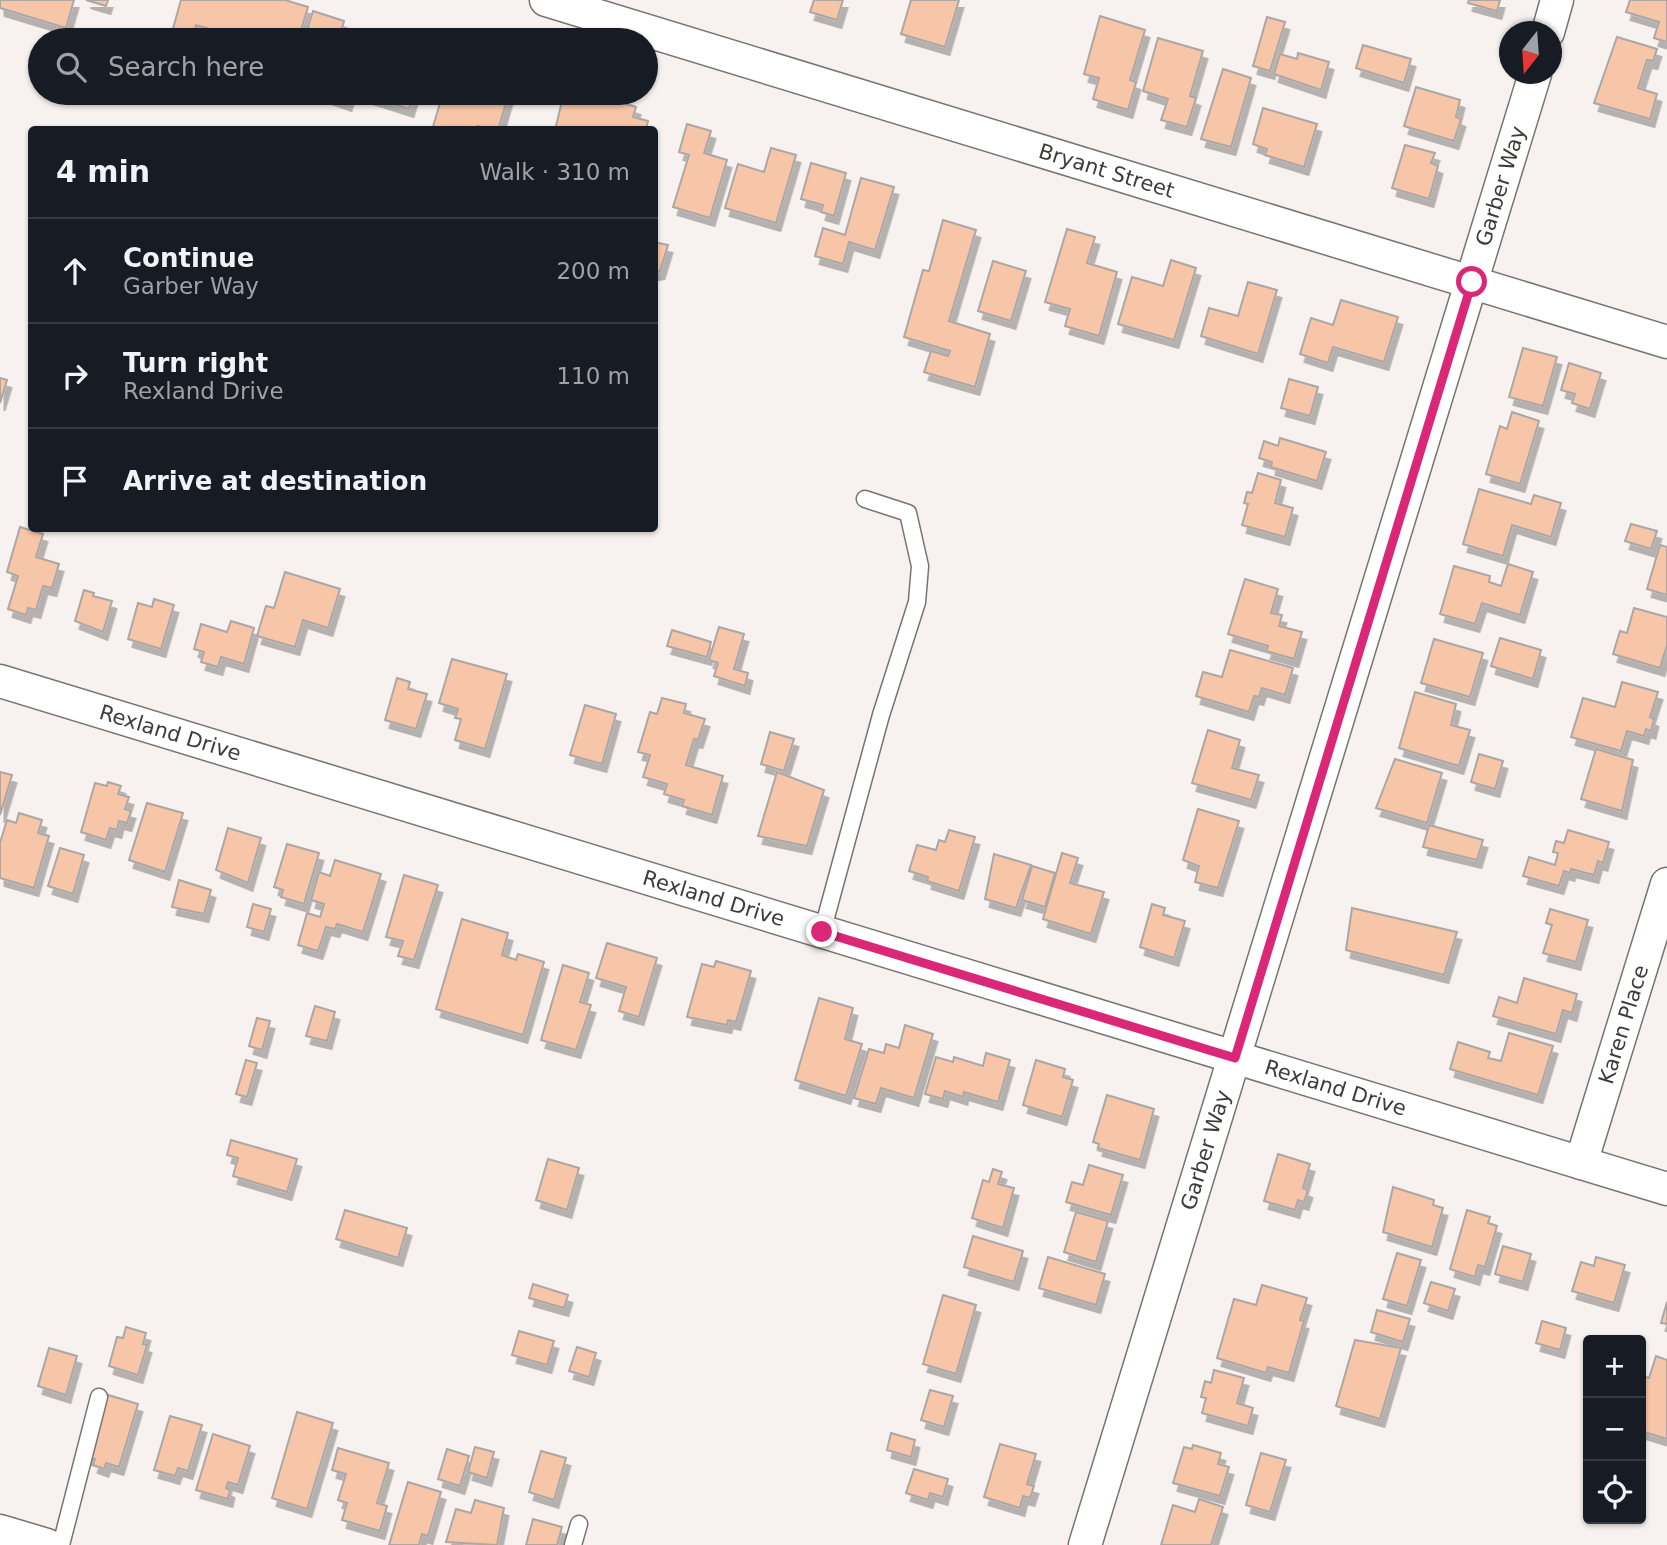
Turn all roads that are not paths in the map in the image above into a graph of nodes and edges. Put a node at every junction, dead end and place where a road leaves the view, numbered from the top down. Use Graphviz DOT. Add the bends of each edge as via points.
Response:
graph roads {
  1 [pos="546,0"];
  2 [pos="1557,0"];
  3 [pos="1551,21"];
  4 [pos="638,28"];
  5 [pos="658,34"];
  6 [pos="1532,84"];
  7 [pos="1472,282"];
  8 [pos="1667,342"];
  9 [pos="864,499"];
  10 [pos="0,681"];
  11 [pos="1667,884"];
  12 [pos="822,932"];
  13 [pos="1235,1058"];
  14 [pos="1581,1163"];
  15 [pos="1667,1189"];
  16 [pos="99,1397"];
  17 [pos="579,1524"];
  18 [pos="0,1531"];
  19 [pos="47,1545"];
  20 [pos="61,1545"];
  21 [pos="573,1545"];
  22 [pos="1085,1545"];
  1 -- 4 [label="street, Bryant Street"];
  2 -- 3 [label="street"];
  5 -- 7 [label="street, Bryant Street"];
  6 -- 7 [label="street, Garber Way"];
  7 -- 8 [label="street, Bryant Street"];
  7 -- 13 [label="street, Garber Way"];
  9 -- 12 [label="lane" via="908,513 920,566 917,602"];
  10 -- 12 [label="street, Rexland Drive"];
  11 -- 14 [label="street, Karen Place"];
  12 -- 13 [label="street, Rexland Drive"];
  13 -- 14 [label="street, Rexland Drive"];
  13 -- 22 [label="street, Garber Way"];
  14 -- 15 [label="street, Rexland Drive"];
  16 -- 20 [label="lane"];
  17 -- 21 [label="lane"];
  18 -- 19 [label="street"];
}
